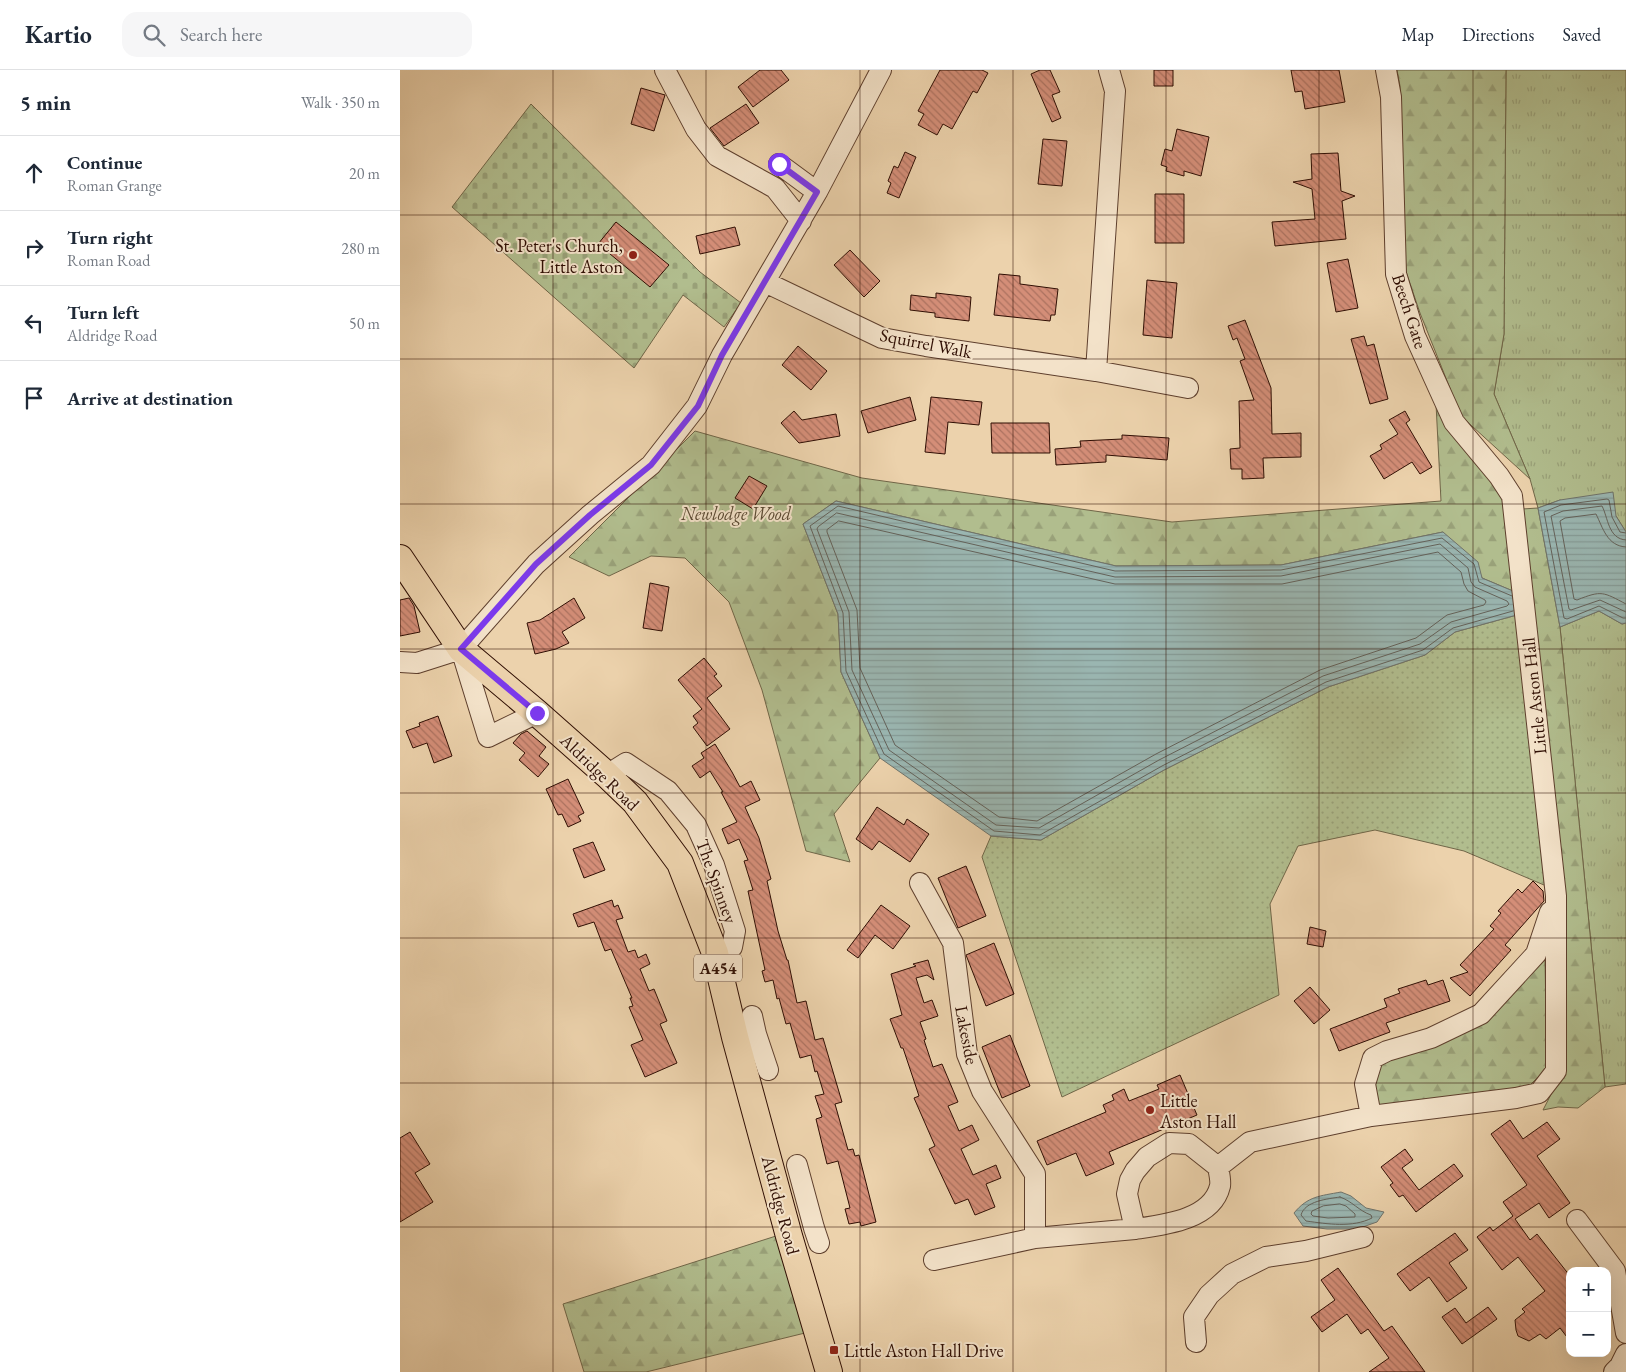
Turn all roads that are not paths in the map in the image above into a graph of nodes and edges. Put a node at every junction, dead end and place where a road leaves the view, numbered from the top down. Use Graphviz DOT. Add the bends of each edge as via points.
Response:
graph roads {
  1 [pos="665,70"];
  2 [pos="881,70"];
  3 [pos="1109,70"];
  4 [pos="1386,70"];
  5 [pos="779,164"];
  6 [pos="817,192"];
  7 [pos="801,221"];
  8 [pos="765,282"];
  9 [pos="1096,371"];
  10 [pos="1188,388"];
  11 [pos="1512,496"];
  12 [pos="400,558"];
  13 [pos="461,649"];
  14 [pos="400,662"];
  15 [pos="537,713"];
  16 [pos="607,775"];
  17 [pos="920,883"];
  18 [pos="1556,896"];
  19 [pos="716,953"];
  20 [pos="748,1029"];
  21 [pos="768,1070"];
  22 [pos="1371,1116"];
  23 [pos="797,1165"];
  24 [pos="1218,1167"];
  25 [pos="1577,1220"];
  26 [pos="1134,1229"];
  27 [pos="807,1236"];
  28 [pos="1363,1237"];
  29 [pos="1035,1238"];
  30 [pos="934,1260"];
  31 [pos="1626,1332"];
  32 [pos="1196,1342"];
  33 [pos="1626,1354"];
  34 [pos="829,1372"];
  35 [pos="1614,1372"];
  1 -- 7 [label="street" via="696,130 718,156 775,188"];
  2 -- 6 [label="street"];
  3 -- 9 [label="street" via="1115,91"];
  4 -- 11 [label="street, Beech Gate" via="1392,97 1396,274 1415,336 1454,422"];
  5 -- 6 [label="street"];
  6 -- 7 [label="street"];
  7 -- 8 [label="street"];
  8 -- 9 [label="street, Squirrel Walk" via="882,338"];
  8 -- 13 [label="street" via="722,355 698,406 651,465 536,564"];
  9 -- 10 [label="street, Squirrel Walk"];
  11 -- 18 [label="street, Little Aston Hall"];
  12 -- 13 [label="main road, A454"];
  13 -- 14 [label="street" via="417,663"];
  13 -- 15 [label="main road, Aldridge Road / A454"];
  13 -- 15 [label="street" via="488,737"];
  15 -- 16 [label="main road, Aldridge Road / A454"];
  16 -- 19 [label="main road, Aldridge Road / A454" via="635,802 680,863"];
  16 -- 19 [label="street, The Spinney" via="626,763 668,791 696,825 714,865 735,931 732,947"];
  17 -- 29 [label="street, Lakeside" via="953,943 967,1054 978,1082 1035,1174"];
  18 -- 22 [label="street, Little Aston Hall" via="1536,954 1481,1014 1431,1038 1373,1058 1365,1084"];
  18 -- 22 [label="street, Little Aston Hall" via="1556,1071 1539,1093"];
  19 -- 20 [label="main road, Aldridge Road / A454" via="718,970"];
  20 -- 21 [label="street, Aldridge Road"];
  20 -- 27 [label="main road, Aldridge Road / A454"];
  22 -- 24 [label="street, Little Aston Hall" via="1250,1142"];
  23 -- 27 [label="street"];
  24 -- 26 [label="street" via="1220,1185 1211,1204 1175,1222"];
  24 -- 26 [label="street" via="1189,1144 1169,1143 1147,1157 1130,1180 1127,1194"];
  25 -- 31 [label="street" via="1615,1271"];
  26 -- 29 [label="street"];
  27 -- 34 [label="main road, Aldridge Road / A454"];
  28 -- 32 [label="street" via="1266,1257 1232,1274 1209,1295 1194,1317"];
  29 -- 30 [label="street"];
  33 -- 35 [label="street"];
}
